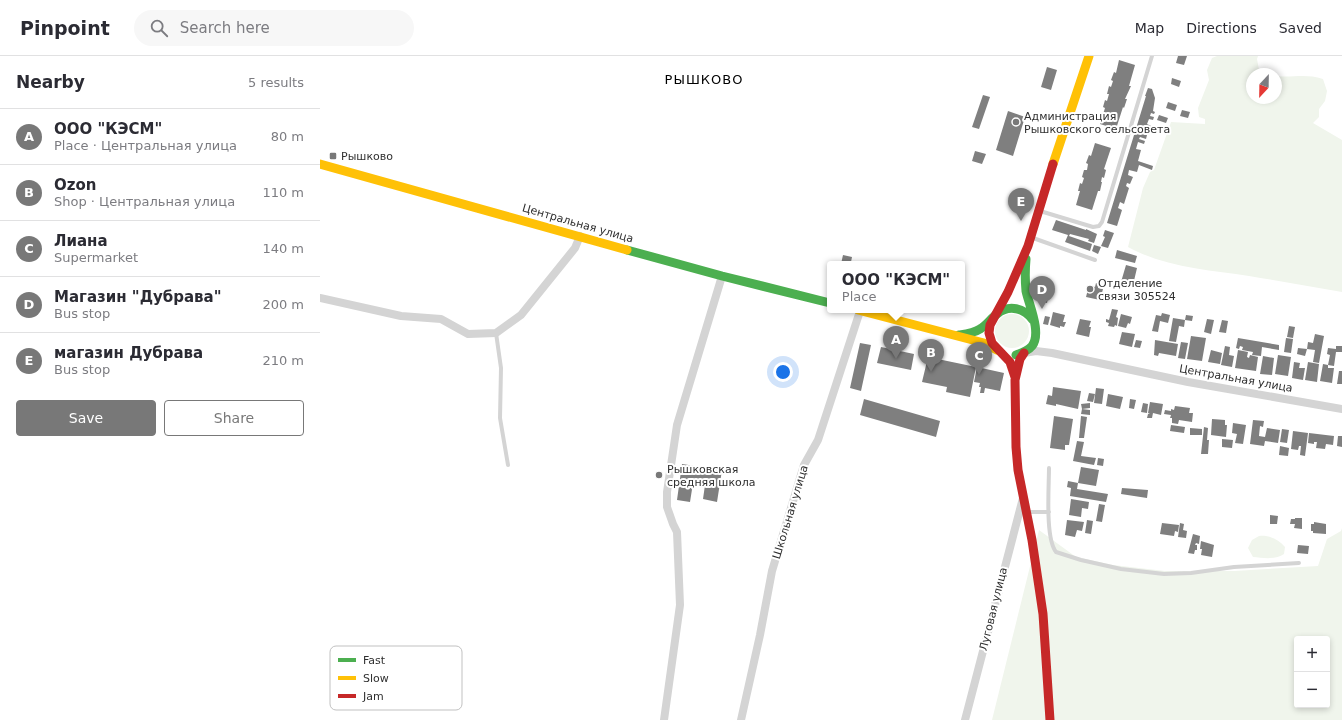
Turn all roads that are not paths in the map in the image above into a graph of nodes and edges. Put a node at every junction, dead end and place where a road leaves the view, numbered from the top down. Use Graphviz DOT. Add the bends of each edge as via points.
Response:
graph roads {
  1 [pos="1089,56"];
  2 [pos="1152,56"];
  3 [pos="320,164"];
  4 [pos="1038,210"];
  5 [pos="580,236"];
  6 [pos="1029,241"];
  7 [pos="1095,260"];
  8 [pos="722,276"];
  9 [pos="320,298"];
  10 [pos="827,302"];
  11 [pos="858,313"];
  12 [pos="871,313"];
  13 [pos="994,316"];
  14 [pos="1034,321"];
  15 [pos="496,333"];
  16 [pos="948,333"];
  17 [pos="1036,335"];
  18 [pos="996,349"];
  19 [pos="1024,353"];
  20 [pos="1052,353"];
  21 [pos="1015,380"];
  22 [pos="1342,409"];
  23 [pos="508,465"];
  24 [pos="1049,468"];
  25 [pos="1023,498"];
  26 [pos="1026,512"];
  27 [pos="1048,512"];
  28 [pos="1299,563"];
  29 [pos="664,720"];
  30 [pos="741,720"];
  31 [pos="965,720"];
  32 [pos="1050,720"];
  1 -- 4 [label="main road"];
  2 -- 4 [label="lane" via="1102,222 1099,226 1093,227"];
  3 -- 5 [label="main road, Центральная улица"];
  4 -- 6 [label="main road"];
  5 -- 8 [label="main road, Центральная улица"];
  5 -- 15 [label="street" via="575,248 520,315"];
  6 -- 7 [label="lane"];
  6 -- 13 [label="main road" via="1008,292"];
  6 -- 14 [label="main road" via="1025,274"];
  8 -- 10 [label="main road, Центральная улица"];
  8 -- 29 [label="street" via="684,396 671,457 667,507 677,532 680,605"];
  9 -- 15 [label="street" via="401,316 441,319 468,334"];
  11 -- 30 [label="street, Школьная улица" via="818,440 804,465 772,571"];
  12 -- 16 [label="main road"];
  13 -- 14 [label="main road" via="1006,309 1015,308 1028,313"];
  13 -- 16 [label="main road" via="985,326 974,332 961,335"];
  13 -- 18 [label="main road" via="989,330 990,340"];
  14 -- 17 [label="main road"];
  15 -- 23 [label="lane" via="501,368 500,418"];
  16 -- 18 [label="main road"];
  17 -- 19 [label="main road" via="1031,347"];
  17 -- 20 [label="street" via="1040,345"];
  18 -- 19 [label="main road" via="1012,356"];
  18 -- 21 [label="main road" via="1010,362"];
  19 -- 20 [label="street, Центральная улица"];
  19 -- 21 [label="main road"];
  20 -- 22 [label="street, Центральная улица" via="1188,382"];
  21 -- 25 [label="main road" via="1016,447"];
  24 -- 27 [label="lane"];
  25 -- 26 [label="main road"];
  25 -- 31 [label="street, Луговая улица"];
  26 -- 27 [label="lane"];
  26 -- 32 [label="main road" via="1043,614"];
  27 -- 28 [label="lane" via="1050,542 1056,552 1121,569 1164,574"];
}
